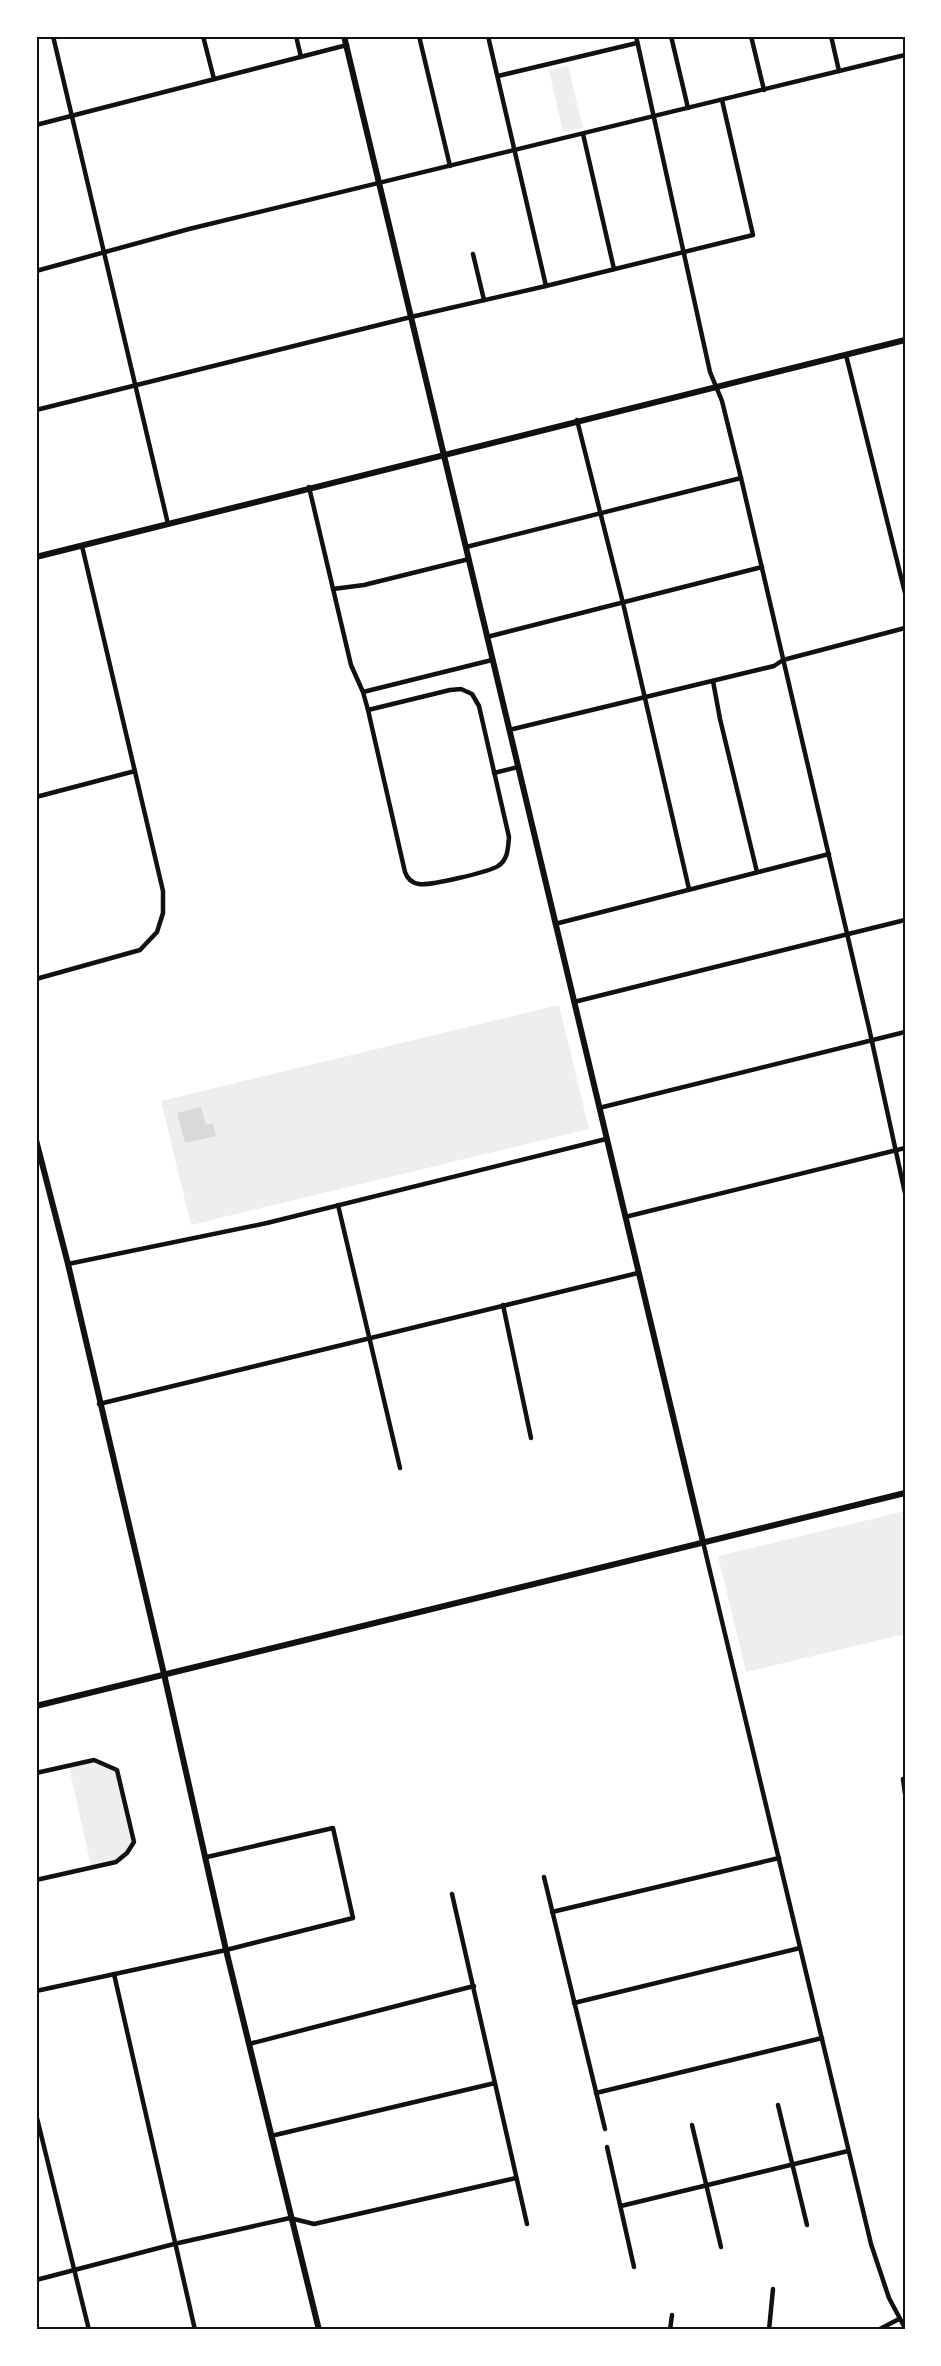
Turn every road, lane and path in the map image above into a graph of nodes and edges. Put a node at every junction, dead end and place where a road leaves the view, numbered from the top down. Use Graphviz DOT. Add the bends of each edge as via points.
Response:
graph roads {
  1 [pos="53,36"];
  2 [pos="203,36"];
  3 [pos="296,36"];
  4 [pos="344,36"];
  5 [pos="419,36"];
  6 [pos="488,36"];
  7 [pos="636,36"];
  8 [pos="671,36"];
  9 [pos="751,36"];
  10 [pos="831,36"];
  11 [pos="637,44"];
  12 [pos="347,45"];
  13 [pos="905,55"];
  14 [pos="301,57"];
  15 [pos="839,71"];
  16 [pos="498,76"];
  17 [pos="214,79"];
  18 [pos="764,90"];
  19 [pos="722,100"];
  20 [pos="688,108"];
  21 [pos="72,115"];
  22 [pos="652,115"];
  23 [pos="36,125"];
  24 [pos="583,134"];
  25 [pos="515,151"];
  26 [pos="450,166"];
  27 [pos="380,184"];
  28 [pos="682,252"];
  29 [pos="104,253"];
  30 [pos="473,254"];
  31 [pos="614,269"];
  32 [pos="36,271"];
  33 [pos="546,286"];
  34 [pos="484,300"];
  35 [pos="411,317"];
  36 [pos="905,340"];
  37 [pos="846,355"];
  38 [pos="136,385"];
  39 [pos="716,386"];
  40 [pos="36,410"];
  41 [pos="577,420"];
  42 [pos="444,455"];
  43 [pos="741,478"];
  44 [pos="309,487"];
  45 [pos="601,512"];
  46 [pos="168,524"];
  47 [pos="82,546"];
  48 [pos="466,547"];
  49 [pos="36,557"];
  50 [pos="469,559"];
  51 [pos="762,567"];
  52 [pos="333,589"];
  53 [pos="905,592"];
  54 [pos="623,603"];
  55 [pos="905,628"];
  56 [pos="487,637"];
  57 [pos="492,660"];
  58 [pos="783,660"];
  59 [pos="713,681"];
  60 [pos="363,692"];
  61 [pos="644,699"];
  62 [pos="368,710"];
  63 [pos="509,730"];
  64 [pos="518,767"];
  65 [pos="135,771"];
  66 [pos="494,773"];
  67 [pos="36,797"];
  68 [pos="829,854"];
  69 [pos="757,872"];
  70 [pos="689,889"];
  71 [pos="905,920"];
  72 [pos="555,924"];
  73 [pos="847,934"];
  74 [pos="36,979"];
  75 [pos="574,1002"];
  76 [pos="905,1032"];
  77 [pos="872,1041"];
  78 [pos="599,1108"];
  79 [pos="606,1139"];
  80 [pos="36,1140"];
  81 [pos="905,1148"];
  82 [pos="896,1150"];
  83 [pos="905,1193"];
  84 [pos="338,1205"];
  85 [pos="625,1217"];
  86 [pos="68,1264"];
  87 [pos="638,1273"];
  88 [pos="503,1305"];
  89 [pos="368,1338"];
  90 [pos="99,1404"];
  91 [pos="531,1438"];
  92 [pos="400,1468"];
  93 [pos="905,1493"];
  94 [pos="703,1542"];
  95 [pos="164,1674"];
  96 [pos="36,1706"];
  97 [pos="36,1773"];
  98 [pos="904,1779"];
  99 [pos="905,1794"];
  100 [pos="207,1857"];
  101 [pos="779,1858"];
  102 [pos="544,1877"];
  103 [pos="36,1880"];
  104 [pos="452,1894"];
  105 [pos="552,1912"];
  106 [pos="800,1948"];
  107 [pos="226,1950"];
  108 [pos="114,1974"];
  109 [pos="474,1986"];
  110 [pos="36,1991"];
  111 [pos="574,2003"];
  112 [pos="822,2038"];
  113 [pos="249,2044"];
  114 [pos="495,2083"];
  115 [pos="596,2093"];
  116 [pos="778,2105"];
  117 [pos="36,2114"];
  118 [pos="692,2125"];
  119 [pos="604,2129"];
  120 [pos="271,2136"];
  121 [pos="607,2147"];
  122 [pos="848,2151"];
  123 [pos="793,2165"];
  124 [pos="516,2178"];
  125 [pos="706,2186"];
  126 [pos="621,2206"];
  127 [pos="290,2218"];
  128 [pos="527,2224"];
  129 [pos="807,2225"];
  130 [pos="174,2244"];
  131 [pos="721,2247"];
  132 [pos="634,2267"];
  133 [pos="74,2270"];
  134 [pos="36,2280"];
  135 [pos="773,2289"];
  136 [pos="672,2315"];
  137 [pos="899,2319"];
  138 [pos="905,2328"];
  139 [pos="89,2330"];
  140 [pos="195,2330"];
  141 [pos="319,2330"];
  142 [pos="670,2330"];
  143 [pos="769,2330"];
  144 [pos="878,2330"];
  1 -- 21 [label="street"];
  2 -- 17 [label="street"];
  3 -- 14 [label="street"];
  4 -- 12 [label="street"];
  5 -- 26 [label="street"];
  6 -- 16 [label="street"];
  7 -- 11 [label="street"];
  8 -- 20 [label="street"];
  9 -- 18 [label="street"];
  10 -- 15 [label="street"];
  11 -- 16 [label="street"];
  11 -- 22 [label="street"];
  12 -- 14 [label="street"];
  12 -- 27 [label="street"];
  13 -- 15 [label="street"];
  14 -- 17 [label="street"];
  15 -- 18 [label="street"];
  16 -- 25 [label="street"];
  17 -- 21 [label="street"];
  18 -- 19 [label="street"];
  19 -- 20 [label="street"];
  19 -- 28 [label="street" via="753,235"];
  20 -- 22 [label="street"];
  21 -- 23 [label="street"];
  21 -- 29 [label="street"];
  22 -- 24 [label="street"];
  22 -- 28 [label="street"];
  24 -- 25 [label="street"];
  24 -- 31 [label="street"];
  25 -- 26 [label="street"];
  25 -- 33 [label="street"];
  26 -- 27 [label="street"];
  27 -- 29 [label="street"];
  27 -- 35 [label="street"];
  28 -- 31 [label="street"];
  28 -- 39 [label="street"];
  29 -- 32 [label="street"];
  29 -- 38 [label="street"];
  30 -- 34 [label="street"];
  31 -- 33 [label="street"];
  33 -- 34 [label="street"];
  34 -- 35 [label="street"];
  35 -- 38 [label="street"];
  35 -- 42 [label="street"];
  36 -- 37 [label="street"];
  37 -- 39 [label="street"];
  37 -- 53 [label="street"];
  38 -- 40 [label="street"];
  38 -- 46 [label="street"];
  39 -- 41 [label="street"];
  39 -- 43 [label="street"];
  41 -- 42 [label="street"];
  41 -- 45 [label="street"];
  42 -- 44 [label="street"];
  42 -- 48 [label="street"];
  43 -- 45 [label="street"];
  43 -- 51 [label="street"];
  44 -- 46 [label="street"];
  44 -- 52 [label="street"];
  45 -- 48 [label="street"];
  45 -- 54 [label="street"];
  46 -- 47 [label="street"];
  47 -- 49 [label="street"];
  47 -- 65 [label="street"];
  48 -- 50 [label="street"];
  50 -- 52 [label="street"];
  50 -- 56 [label="street"];
  51 -- 54 [label="street"];
  51 -- 58 [label="street"];
  52 -- 60 [label="street" via="351,666"];
  54 -- 56 [label="street"];
  54 -- 61 [label="street"];
  55 -- 58 [label="street"];
  56 -- 57 [label="street"];
  57 -- 60 [label="street"];
  57 -- 63 [label="street"];
  58 -- 59 [label="street" via="774,666"];
  58 -- 68 [label="street"];
  59 -- 61 [label="street"];
  59 -- 69 [label="street"];
  60 -- 62 [label="street"];
  61 -- 63 [label="street"];
  61 -- 70 [label="street"];
  62 -- 66 [label="street" via="450,690 472,694 479,706"];
  62 -- 66 [label="street" via="405,872 407,878 418,884 473,875 499,866 508,854"];
  63 -- 64 [label="street"];
  64 -- 66 [label="street"];
  64 -- 72 [label="street"];
  65 -- 67 [label="street"];
  65 -- 74 [label="street" via="163,891 163,913 157,932 140,950"];
  68 -- 69 [label="street"];
  68 -- 73 [label="street"];
  69 -- 70 [label="street"];
  70 -- 72 [label="street"];
  71 -- 73 [label="street"];
  72 -- 75 [label="street"];
  73 -- 75 [label="street"];
  73 -- 77 [label="street"];
  75 -- 78 [label="street"];
  76 -- 77 [label="street"];
  77 -- 78 [label="street"];
  77 -- 82 [label="street"];
  78 -- 79 [label="street"];
  79 -- 84 [label="street"];
  79 -- 85 [label="street"];
  80 -- 86 [label="street"];
  81 -- 82 [label="street"];
  82 -- 83 [label="street"];
  82 -- 85 [label="street"];
  84 -- 86 [label="street"];
  84 -- 89 [label="street"];
  85 -- 87 [label="street"];
  86 -- 90 [label="street"];
  87 -- 88 [label="street"];
  87 -- 94 [label="street"];
  88 -- 89 [label="street"];
  88 -- 91 [label="street"];
  89 -- 90 [label="street"];
  89 -- 92 [label="street"];
  90 -- 95 [label="street"];
  93 -- 94 [label="street"];
  94 -- 95 [label="street"];
  94 -- 101 [label="street"];
  95 -- 96 [label="street"];
  95 -- 100 [label="street"];
  97 -- 103 [label="street" via="94,1760 117,1770 134,1842 116,1862"];
  98 -- 99 [label="street"];
  100 -- 107 [label="street"];
  100 -- 107 [label="street" via="333,1828 353,1918"];
  101 -- 105 [label="street"];
  101 -- 106 [label="street"];
  102 -- 105 [label="street"];
  104 -- 109 [label="street"];
  105 -- 111 [label="street"];
  106 -- 111 [label="street"];
  106 -- 112 [label="street"];
  107 -- 108 [label="street"];
  107 -- 113 [label="street"];
  108 -- 110 [label="street"];
  108 -- 130 [label="street"];
  109 -- 113 [label="street"];
  109 -- 114 [label="street"];
  111 -- 115 [label="street"];
  112 -- 115 [label="street"];
  112 -- 122 [label="street"];
  113 -- 120 [label="street"];
  114 -- 120 [label="street"];
  114 -- 124 [label="street"];
  115 -- 119 [label="street"];
  116 -- 123 [label="street"];
  117 -- 133 [label="street"];
  118 -- 125 [label="street"];
  120 -- 127 [label="street"];
  121 -- 126 [label="street"];
  122 -- 123 [label="street"];
  122 -- 137 [label="street" via="875,2260"];
  123 -- 125 [label="street"];
  123 -- 129 [label="street"];
  124 -- 127 [label="street" via="314,2224"];
  124 -- 128 [label="street"];
  125 -- 126 [label="street"];
  125 -- 131 [label="street"];
  126 -- 132 [label="street"];
  127 -- 130 [label="street"];
  127 -- 141 [label="street"];
  130 -- 133 [label="street"];
  130 -- 140 [label="street"];
  133 -- 134 [label="street"];
  133 -- 139 [label="street"];
  135 -- 143 [label="street"];
  136 -- 142 [label="street"];
  137 -- 138 [label="street"];
  137 -- 144 [label="street"];
}
